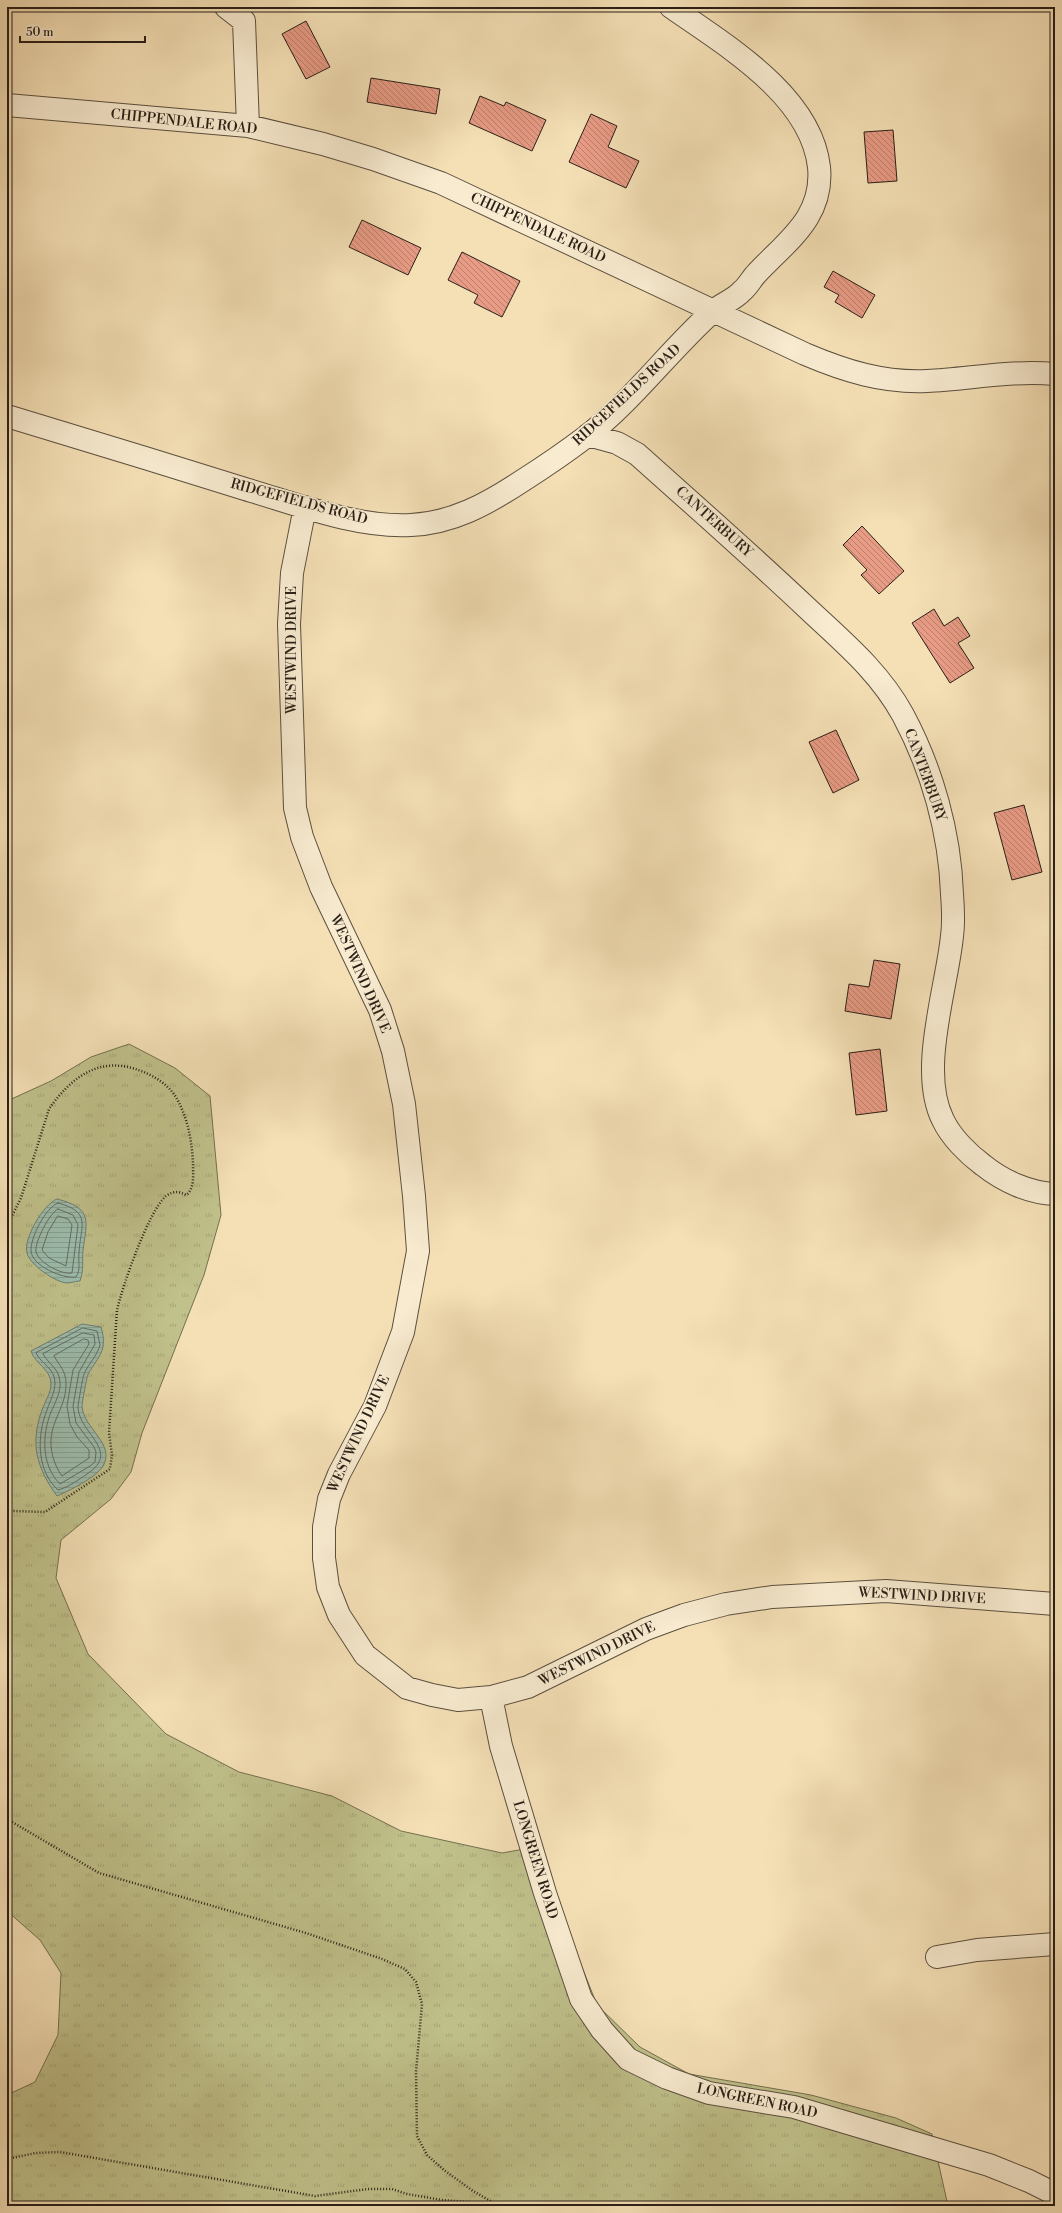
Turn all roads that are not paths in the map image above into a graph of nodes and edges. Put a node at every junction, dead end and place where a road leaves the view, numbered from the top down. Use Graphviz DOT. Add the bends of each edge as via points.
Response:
graph roads {
  1 [pos="226,7"];
  2 [pos="671,7"];
  3 [pos="7,105"];
  4 [pos="248,126"];
  5 [pos="714,311"];
  6 [pos="1055,374"];
  7 [pos="7,416"];
  8 [pos="588,435"];
  9 [pos="305,507"];
  10 [pos="1055,1194"];
  11 [pos="1055,1604"];
  12 [pos="491,1697"];
  13 [pos="1055,1944"];
  14 [pos="938,1956"];
  15 [pos="1055,2194"];
  1 -- 4 [label="street" via="244,21"];
  2 -- 5 [label="street, RIDGEFIELDS ROAD" via="714,37 782,92 801,118 814,145 819,168 817,195 808,220 741,293"];
  3 -- 4 [label="street, CHIPPENDALE ROAD"];
  4 -- 5 [label="street, CHIPPENDALE ROAD" via="338,148 441,183"];
  5 -- 6 [label="street, CHIPPENDALE ROAD" via="838,369 867,377 926,381 1032,371"];
  5 -- 8 [label="street, RIDGEFIELDS ROAD"];
  7 -- 9 [label="street, RIDGEFIELDS ROAD"];
  8 -- 9 [label="street, RIDGEFIELDS ROAD" via="481,507 447,519 410,525 393,524 362,521"];
  8 -- 10 [label="street, CANTERBURY" via="617,443 637,454 754,558 867,664 899,708 932,787 950,858 952,934 934,1050 936,1100 943,1120 957,1140 992,1173 1024,1188"];
  9 -- 12 [label="street, WESTWIND DRIVE" via="292,573 289,624 295,808 302,837 321,887 380,1010 393,1051 404,1104 418,1251 401,1339 375,1406 328,1499 324,1527 324,1558 328,1587 339,1615 365,1655 407,1688 458,1700"];
  11 -- 12 [label="street, WESTWIND DRIVE" via="886,1591 772,1597 726,1604 684,1615 646,1629 528,1687"];
  12 -- 15 [label="street, LONGREEN ROAD" via="501,1746 545,1893 581,1999 602,2030 628,2059 667,2078 709,2093 794,2107 989,2165"];
  13 -- 14 [label="street"];
}
